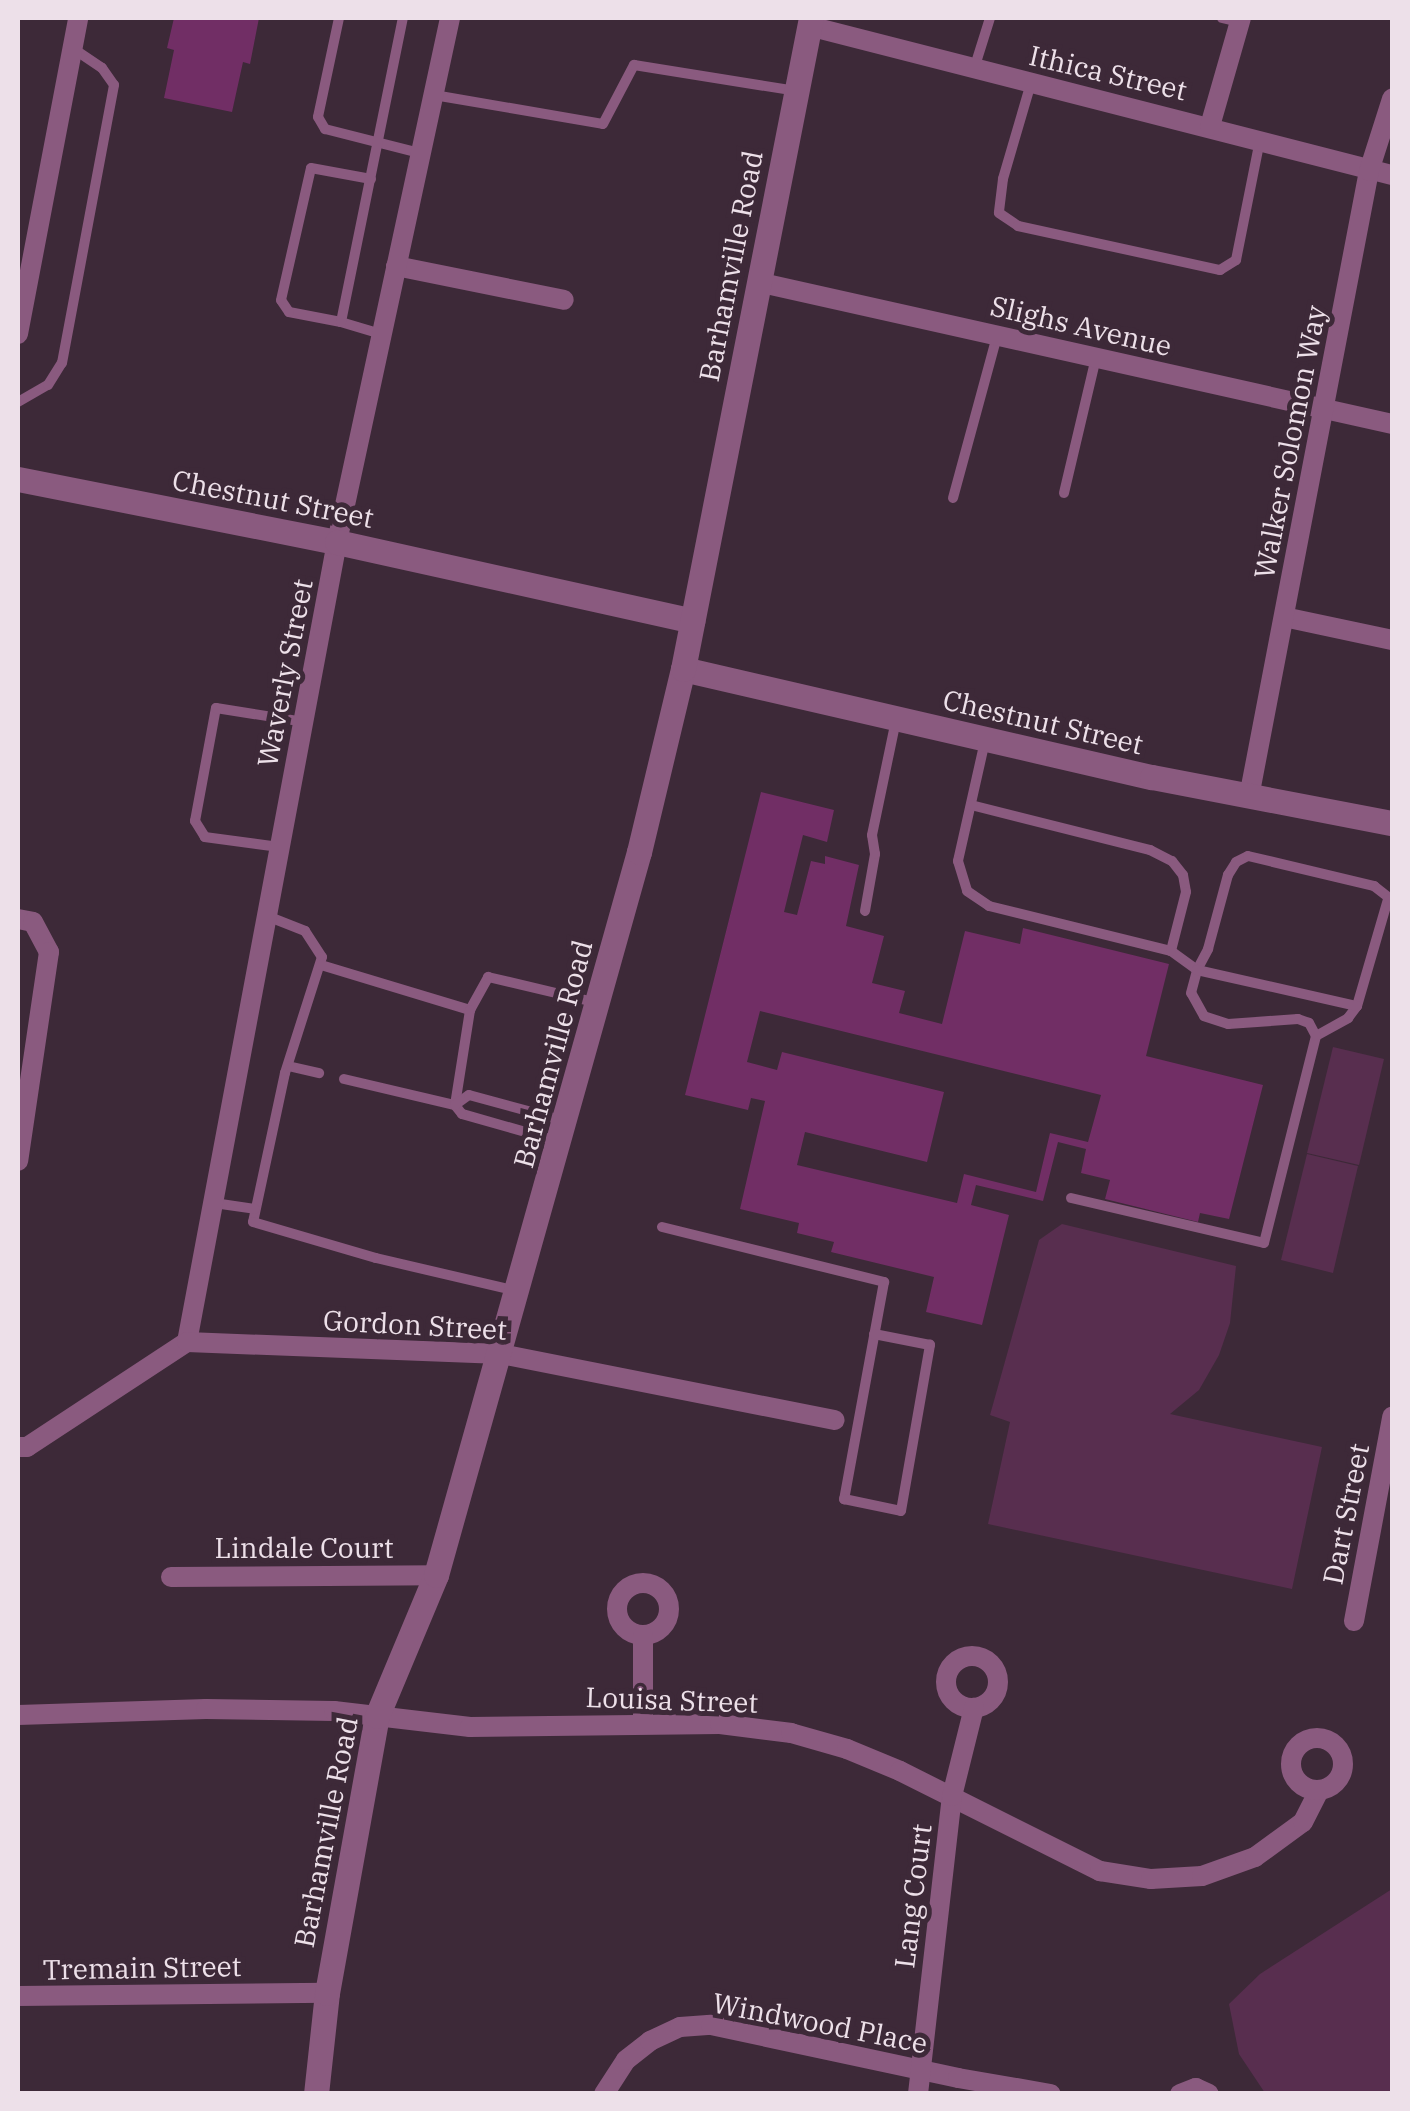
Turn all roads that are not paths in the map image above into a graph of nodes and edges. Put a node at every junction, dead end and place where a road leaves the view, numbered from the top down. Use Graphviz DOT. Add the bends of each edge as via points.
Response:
graph roads {
  1 [pos="78,18"];
  2 [pos="338,18"];
  3 [pos="403,18"];
  4 [pos="450,18"];
  5 [pos="990,18"];
  6 [pos="1234,19"];
  7 [pos="810,22"];
  8 [pos="72,48"];
  9 [pos="974,69"];
  10 [pos="1030,83"];
  11 [pos="796,91"];
  12 [pos="433,95"];
  13 [pos="1392,99"];
  14 [pos="1210,126"];
  15 [pos="1260,140"];
  16 [pos="379,142"];
  17 [pos="420,153"];
  18 [pos="1369,171"];
  19 [pos="1392,175"];
  20 [pos="371,178"];
  21 [pos="396,266"];
  22 [pos="758,282"];
  23 [pos="564,300"];
  24 [pos="341,322"];
  25 [pos="18,334"];
  26 [pos="382,334"];
  27 [pos="997,336"];
  28 [pos="1096,358"];
  29 [pos="18,402"];
  30 [pos="1326,409"];
  31 [pos="1392,424"];
  32 [pos="18,479"];
  33 [pos="1064,493"];
  34 [pos="953,498"];
  35 [pos="337,542"];
  36 [pos="1284,617"];
  37 [pos="692,621"];
  38 [pos="1392,640"];
  39 [pos="682,669"];
  40 [pos="896,720"];
  41 [pos="304,722"];
  42 [pos="986,740"];
  43 [pos="1248,796"];
  44 [pos="971,805"];
  45 [pos="1392,822"];
  46 [pos="280,848"];
  47 [pos="1390,900"];
  48 [pos="865,911"];
  49 [pos="268,916"];
  50 [pos="18,919"];
  51 [pos="1171,952"];
  52 [pos="321,965"];
  53 [pos="1197,970"];
  54 [pos="599,1004"];
  55 [pos="1357,1006"];
  56 [pos="470,1010"];
  57 [pos="1316,1036"];
  58 [pos="288,1066"];
  59 [pos="318,1073"];
  60 [pos="344,1079"];
  61 [pos="454,1105"];
  62 [pos="564,1132"];
  63 [pos="18,1161"];
  64 [pos="1071,1198"];
  65 [pos="214,1203"];
  66 [pos="255,1209"];
  67 [pos="662,1227"];
  68 [pos="518,1291"];
  69 [pos="874,1334"];
  70 [pos="187,1342"];
  71 [pos="501,1354"];
  72 [pos="1392,1417"];
  73 [pos="835,1420"];
  74 [pos="858,1425"];
  75 [pos="18,1447"];
  76 [pos="436,1575"];
  77 [pos="171,1577"];
  78 [pos="1354,1621"];
  79 [pos="643,1636"];
  80 [pos="974,1708"];
  81 [pos="18,1715"];
  82 [pos="377,1716"];
  83 [pos="643,1722"];
  84 [pos="1319,1790"];
  85 [pos="952,1796"];
  86 [pos="326,1994"];
  87 [pos="18,1996"];
  88 [pos="920,2070"];
  89 [pos="316,2094"];
  90 [pos="604,2094"];
  91 [pos="918,2094"];
  92 [pos="1051,2094"];
  93 [pos="1180,2094"];
  94 [pos="1209,2094"];
  1 -- 8 [label="street"];
  2 -- 16 [label="lane" via="318,117 325,129"];
  3 -- 16 [label="lane"];
  4 -- 12 [label="street, Waverly Street"];
  5 -- 9 [label="lane"];
  6 -- 14 [label="street"];
  7 -- 9 [label="street, Ithica Street"];
  7 -- 11 [label="street, Barhamville Road"];
  8 -- 25 [label="street"];
  8 -- 29 [label="lane" via="114,85 62,362 48,385"];
  9 -- 10 [label="street, Ithica Street"];
  10 -- 14 [label="street, Ithica Street"];
  10 -- 15 [label="lane" via="998,213 1018,226 1220,270 1236,260"];
  11 -- 12 [label="lane" via="634,65 603,124"];
  11 -- 22 [label="street, Barhamville Road"];
  12 -- 17 [label="street, Waverly Street"];
  13 -- 18 [label="street, Walker Solomon Way"];
  14 -- 15 [label="street, Ithica Street"];
  15 -- 18 [label="street, Ithica Street"];
  16 -- 17 [label="lane"];
  16 -- 20 [label="lane"];
  17 -- 21 [label="street, Waverly Street"];
  18 -- 19 [label="street, Ithica Street"];
  18 -- 30 [label="street, Walker Solomon Way"];
  20 -- 24 [label="lane"];
  20 -- 24 [label="lane" via="311,168 281,300 288,312"];
  21 -- 23 [label="street"];
  21 -- 26 [label="street, Waverly Street"];
  22 -- 27 [label="street, Slighs Avenue"];
  22 -- 37 [label="street, Barhamville Road"];
  24 -- 26 [label="lane"];
  26 -- 35 [label="street, Waverly Street"];
  27 -- 28 [label="street, Slighs Avenue"];
  27 -- 34 [label="lane"];
  28 -- 30 [label="street, Slighs Avenue"];
  28 -- 33 [label="lane"];
  30 -- 31 [label="street, Slighs Avenue"];
  30 -- 36 [label="street, Walker Solomon Way"];
  32 -- 35 [label="street, Chestnut Street"];
  35 -- 37 [label="street, Chestnut Street"];
  35 -- 41 [label="street, Waverly Street"];
  36 -- 38 [label="street"];
  36 -- 43 [label="street, Walker Solomon Way"];
  37 -- 39 [label="street, Barhamville Road"];
  39 -- 40 [label="street, Chestnut Street"];
  39 -- 54 [label="street, Barhamville Road"];
  40 -- 42 [label="street, Chestnut Street"];
  40 -- 48 [label="lane" via="872,835"];
  41 -- 46 [label="street, Waverly Street"];
  41 -- 46 [label="lane" via="216,708 195,821 205,837"];
  42 -- 43 [label="street, Chestnut Street"];
  42 -- 44 [label="lane"];
  43 -- 45 [label="street, Chestnut Street"];
  44 -- 51 [label="lane" via="958,861 973,898"];
  44 -- 51 [label="lane" via="1172,861 1186,892"];
  46 -- 49 [label="street, Waverly Street"];
  47 -- 53 [label="lane" via="1374,886 1248,856 1228,875"];
  47 -- 55 [label="lane"];
  49 -- 52 [label="lane" via="305,931 321,949"];
  49 -- 65 [label="street, Waverly Street"];
  50 -- 63 [label="street" via="33,922 49,952"];
  51 -- 53 [label="lane"];
  52 -- 56 [label="lane"];
  52 -- 58 [label="lane"];
  53 -- 55 [label="lane"];
  53 -- 57 [label="lane" via="1192,992 1204,1016 1228,1024 1298,1018"];
  54 -- 56 [label="lane" via="488,977"];
  54 -- 62 [label="street, Barhamville Road"];
  55 -- 57 [label="lane"];
  56 -- 61 [label="lane"];
  57 -- 64 [label="lane" via="1264,1243"];
  58 -- 59 [label="lane"];
  58 -- 66 [label="lane"];
  60 -- 61 [label="lane"];
  61 -- 62 [label="lane" via="462,1114"];
  61 -- 62 [label="lane" via="469,1096"];
  62 -- 68 [label="street, Barhamville Road"];
  65 -- 66 [label="lane"];
  65 -- 70 [label="street, Waverly Street"];
  66 -- 68 [label="lane" via="253,1222 267,1229"];
  67 -- 69 [label="lane" via="884,1282"];
  68 -- 71 [label="street, Barhamville Road"];
  69 -- 74 [label="lane"];
  69 -- 74 [label="lane" via="930,1345 902,1510 844,1499"];
  70 -- 71 [label="street, Gordon Street"];
  70 -- 75 [label="street"];
  71 -- 73 [label="street, Gordon Street"];
  71 -- 76 [label="street, Barhamville Road"];
  72 -- 78 [label="street, Dart Street"];
  73 -- 74 [label="lane"];
  76 -- 77 [label="street, Lindale Court"];
  76 -- 82 [label="street, Barhamville Road"];
  79 -- 83 [label="street"];
  80 -- 85 [label="street, Lang Court"];
  81 -- 82 [label="street, Louisa Street" via="206,1709"];
  82 -- 83 [label="street, Louisa Street" via="470,1727"];
  82 -- 86 [label="street, Barhamville Road"];
  83 -- 85 [label="street, Louisa Street" via="790,1733 846,1748"];
  84 -- 85 [label="street, Louisa Street" via="1302,1822 1256,1857 1202,1876 1151,1880 1100,1871"];
  85 -- 88 [label="street, Lang Court"];
  86 -- 87 [label="street, Tremain Street"];
  86 -- 89 [label="street, Barhamville Road"];
  88 -- 90 [label="street, Windwood Place" via="711,2025 680,2027 626,2060"];
  88 -- 91 [label="street, Lang Court"];
  88 -- 92 [label="street, Windwood Place"];
  93 -- 94 [label="street" via="1196,2088"];
}
